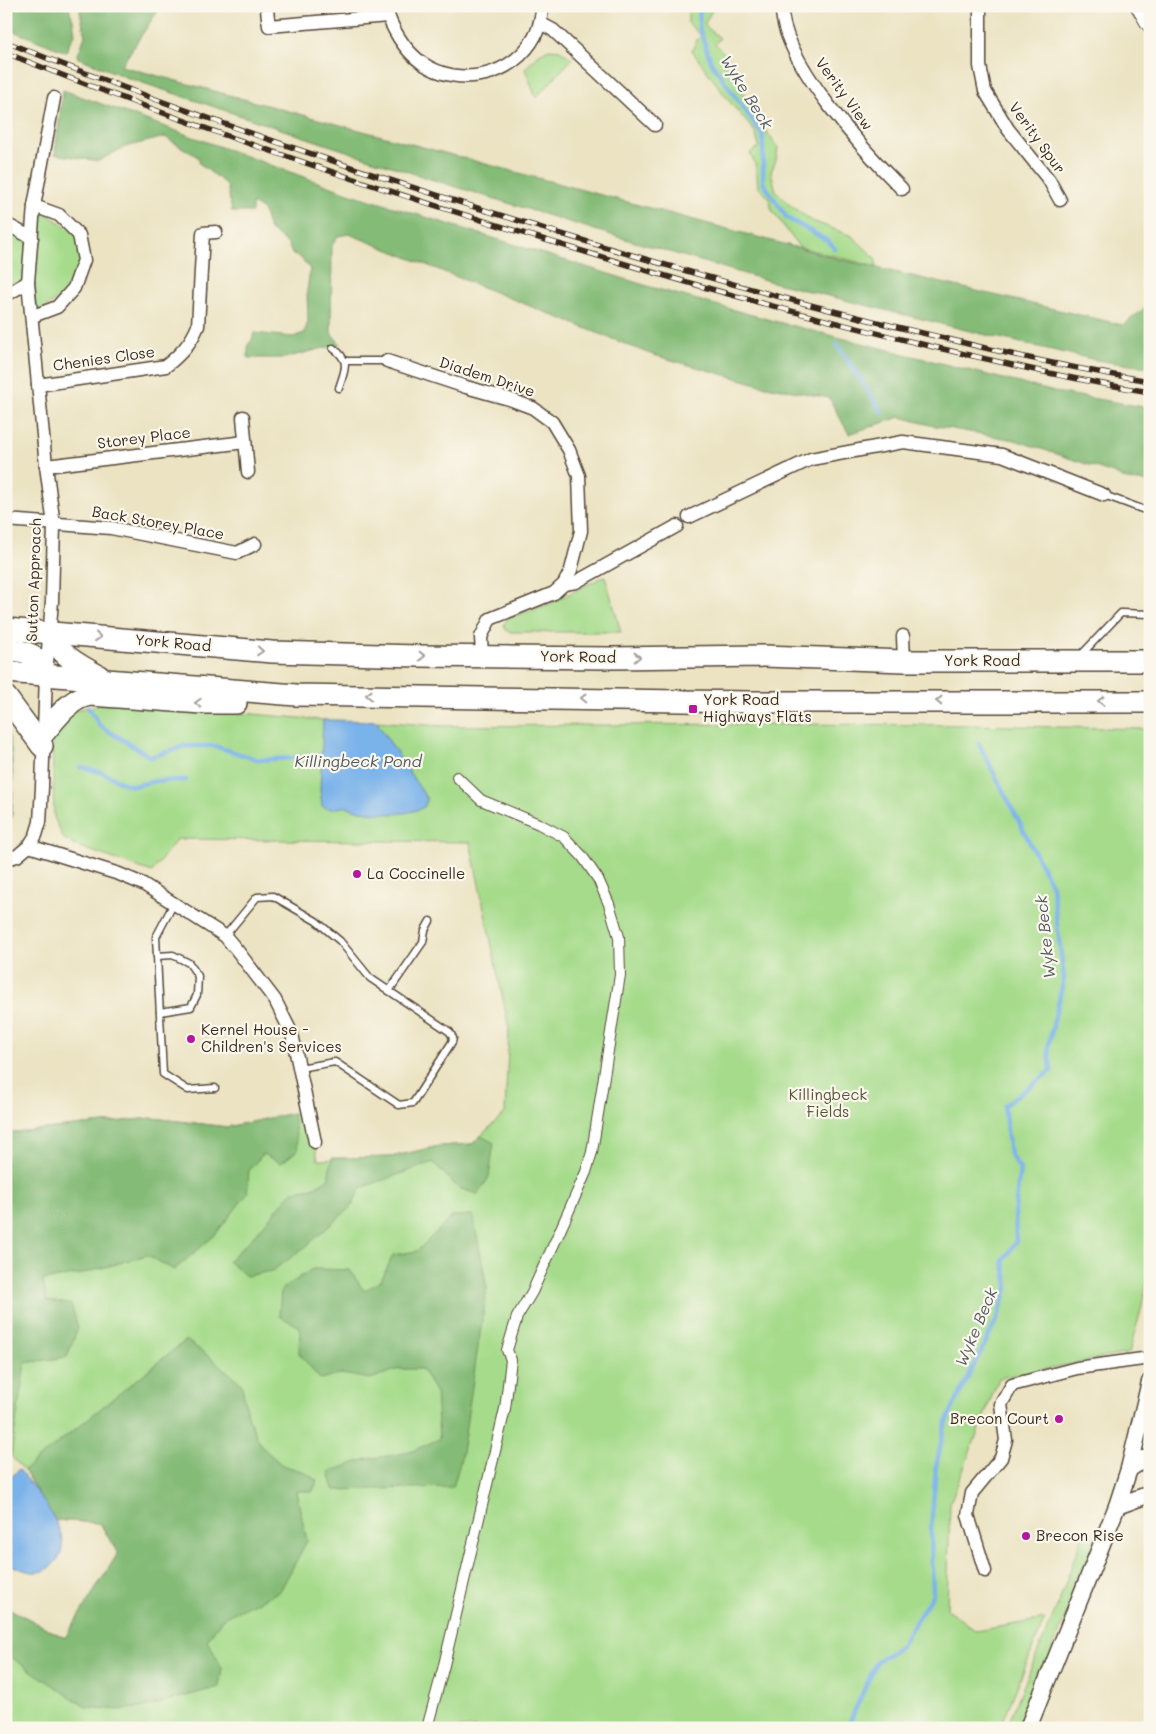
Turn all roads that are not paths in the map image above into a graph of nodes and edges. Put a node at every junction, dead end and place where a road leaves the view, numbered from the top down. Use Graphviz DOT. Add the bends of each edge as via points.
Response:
graph roads {
  1 [pos="543,6"];
  2 [pos="782,6"];
  3 [pos="980,6"];
  4 [pos="1140,6"];
  5 [pos="267,10"];
  6 [pos="387,11"];
  7 [pos="540,23"];
  8 [pos="1150,23"];
  9 [pos="54,98"];
  10 [pos="655,125"];
  11 [pos="902,189"];
  12 [pos="1060,200"];
  13 [pos="34,206"];
  14 [pos="6,224"];
  15 [pos="216,232"];
  16 [pos="32,238"];
  17 [pos="28,282"];
  18 [pos="6,294"];
  19 [pos="33,316"];
  20 [pos="333,348"];
  21 [pos="346,361"];
  22 [pos="387,361"];
  23 [pos="38,385"];
  24 [pos="339,388"];
  25 [pos="243,417"];
  26 [pos="245,442"];
  27 [pos="46,466"];
  28 [pos="248,472"];
  29 [pos="1104,495"];
  30 [pos="1150,512"];
  31 [pos="689,517"];
  32 [pos="6,520"];
  33 [pos="54,525"];
  34 [pos="676,526"];
  35 [pos="255,544"];
  36 [pos="564,584"];
  37 [pos="1150,614"];
  38 [pos="6,629"];
  39 [pos="49,633"];
  40 [pos="903,636"];
  41 [pos="6,650"];
  42 [pos="482,656"];
  43 [pos="904,661"];
  44 [pos="1076,661"];
  45 [pos="1150,661"];
  46 [pos="6,672"];
  47 [pos="46,675"];
  48 [pos="105,680"];
  49 [pos="316,695"];
  50 [pos="6,697"];
  51 [pos="1150,702"];
  52 [pos="43,740"];
  53 [pos="457,777"];
  54 [pos="29,846"];
  55 [pos="6,859"];
  56 [pos="174,904"];
  57 [pos="430,921"];
  58 [pos="225,936"];
  59 [pos="157,956"];
  60 [pos="389,990"];
  61 [pos="160,1012"];
  62 [pos="300,1068"];
  63 [pos="215,1088"];
  64 [pos="316,1142"];
  65 [pos="1150,1358"];
  66 [pos="1150,1384"];
  67 [pos="1150,1458"];
  68 [pos="1129,1470"];
  69 [pos="1150,1494"];
  70 [pos="1117,1506"];
  71 [pos="985,1571"];
  72 [pos="427,1728"];
  73 [pos="1028,1728"];
  1 -- 7 [label="street"];
  2 -- 11 [label="street, Verity View" via="787,37 818,91 873,160"];
  3 -- 12 [label="street, Verity Spur" via="980,66 985,91 1008,129 1049,180"];
  4 -- 8 [label="main road"];
  5 -- 6 [label="street" via="269,26"];
  6 -- 7 [label="street" via="412,55 434,70 460,77 486,75 510,64 529,46"];
  7 -- 10 [label="street" via="553,30"];
  9 -- 13 [label="street, Sutton Approach"];
  13 -- 16 [label="street, Sutton Approach"];
  13 -- 19 [label="street" via="60,215 80,235 84,260 74,288 58,307"];
  14 -- 16 [label="street"];
  15 -- 23 [label="street, Chenies Close" via="203,233 198,326 193,338 175,359 166,366"];
  16 -- 17 [label="street, Sutton Approach"];
  17 -- 18 [label="street"];
  17 -- 19 [label="street, Sutton Approach"];
  19 -- 23 [label="street, Sutton Approach"];
  20 -- 21 [label="lane"];
  21 -- 22 [label="lane"];
  21 -- 24 [label="lane"];
  22 -- 36 [label="street, Diadem Drive" via="509,399 533,408 552,422 569,450 579,476 581,530"];
  23 -- 27 [label="street, Sutton Approach"];
  25 -- 26 [label="street"];
  26 -- 27 [label="street, Storey Place"];
  26 -- 28 [label="street"];
  27 -- 33 [label="street, Sutton Approach"];
  29 -- 30 [label="lane"];
  29 -- 31 [label="street" via="1002,455 903,442 811,459"];
  32 -- 33 [label="street, Back Storey Place"];
  33 -- 35 [label="street, Back Storey Place" via="111,528 237,553"];
  33 -- 39 [label="street, Sutton Approach"];
  34 -- 36 [label="street" via="576,582"];
  36 -- 42 [label="street" via="554,593 490,619 481,637"];
  37 -- 44 [label="lane" via="1121,613"];
  38 -- 39 [label="highway, York Road"];
  39 -- 42 [label="highway, York Road, one-way" via="272,652"];
  39 -- 47 [label="street, Sutton Approach"];
  39 -- 48 [label="highway" via="67,657"];
  40 -- 43 [label="street"];
  41 -- 47 [label="highway" via="31,654"];
  42 -- 43 [label="highway, York Road, one-way" via="764,656"];
  43 -- 44 [label="highway, York Road"];
  44 -- 45 [label="highway, York Road"];
  46 -- 47 [label="highway"];
  47 -- 48 [label="highway"];
  47 -- 52 [label="street, Sutton Approach"];
  48 -- 49 [label="highway"];
  51 -- 49 [label="highway, one-way" via="747,702"];
  49 -- 52 [label="highway, one-way" via="258,704 82,696 69,705"];
  50 -- 52 [label="highway"];
  52 -- 54 [label="street, Sutton Approach" via="40,822"];
  53 -- 72 [label="street" via="481,800 564,837 582,856 598,879 609,904 618,936 620,975 592,1152 535,1286 517,1317 507,1350 511,1360 505,1409"];
  54 -- 55 [label="street" via="17,856"];
  54 -- 56 [label="street" via="120,874"];
  56 -- 58 [label="street"];
  56 -- 59 [label="lane" via="156,937"];
  57 -- 60 [label="lane" via="423,942"];
  58 -- 60 [label="lane" via="257,898 273,896 316,921 340,942 370,978"];
  58 -- 62 [label="street" via="275,1000 292,1034"];
  59 -- 61 [label="lane"];
  59 -- 61 [label="lane" via="172,955 189,963 198,976 197,995 191,1007"];
  60 -- 62 [label="lane" via="454,1038 413,1103 398,1105 335,1062"];
  61 -- 63 [label="lane" via="163,1074 188,1090"];
  62 -- 64 [label="street"];
  65 -- 71 [label="street" via="1077,1368 1012,1385 1000,1404 1006,1440 1001,1458 972,1493 968,1515"];
  66 -- 68 [label="street"];
  67 -- 68 [label="street"];
  68 -- 70 [label="street"];
  69 -- 70 [label="street"];
  70 -- 73 [label="street"];
}
